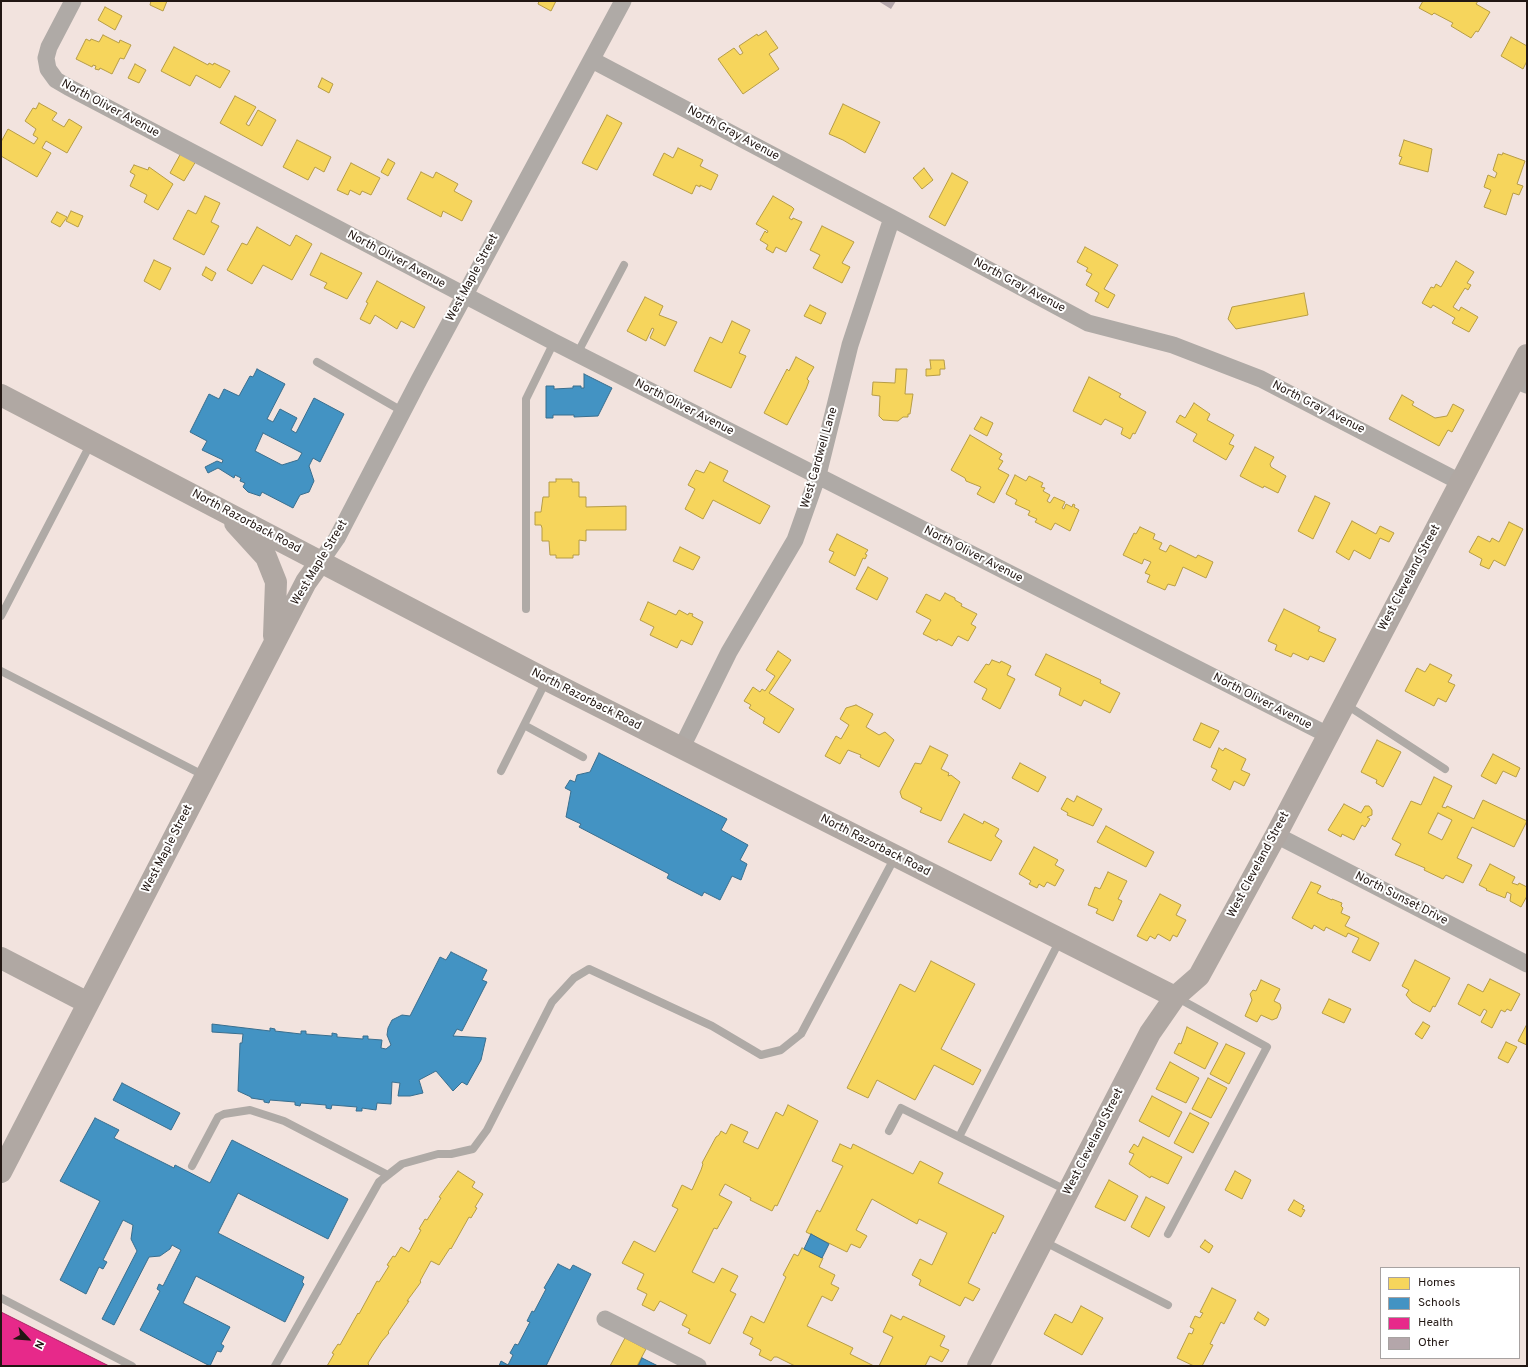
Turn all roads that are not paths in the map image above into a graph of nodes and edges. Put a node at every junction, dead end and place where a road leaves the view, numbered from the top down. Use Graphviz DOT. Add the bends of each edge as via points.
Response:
graph roads {
  1 [pos="73,1"];
  2 [pos="623,1"];
  3 [pos="592,60"];
  4 [pos="892,218"];
  5 [pos="624,265"];
  6 [pos="464,295"];
  7 [pos="554,342"];
  8 [pos="577,354"];
  9 [pos="1527,355"];
  10 [pos="317,362"];
  11 [pos="1520,383"];
  12 [pos="1,395"];
  13 [pos="402,411"];
  14 [pos="92,442"];
  15 [pos="818,475"];
  16 [pos="1460,482"];
  17 [pos="218,508"];
  18 [pos="321,561"];
  19 [pos="526,609"];
  20 [pos="1,616"];
  21 [pos="273,647"];
  22 [pos="1,671"];
  23 [pos="547,680"];
  24 [pos="1344,704"];
  25 [pos="524,725"];
  26 [pos="1328,735"];
  27 [pos="681,748"];
  28 [pos="583,757"];
  29 [pos="1445,769"];
  30 [pos="501,771"];
  31 [pos="206,776"];
  32 [pos="1276,835"];
  33 [pos="895,856"];
  34 [pos="1060,939"];
  35 [pos="1,958"];
  36 [pos="1527,964"];
  37 [pos="1175,997"];
  38 [pos="88,1003"];
  39 [pos="889,1131"];
  40 [pos="959,1137"];
  41 [pos="192,1166"];
  42 [pos="1,1172"];
  43 [pos="388,1175"];
  44 [pos="1068,1192"];
  45 [pos="1168,1234"];
  46 [pos="1043,1241"];
  47 [pos="1,1298"];
  48 [pos="1168,1305"];
  49 [pos="605,1319"];
  50 [pos="132,1366"];
  51 [pos="275,1366"];
  52 [pos="698,1366"];
  53 [pos="978,1366"];
  1 -- 6 [label="street, North Oliver Avenue" via="49,46 46,58 48,69 56,80"];
  2 -- 3 [label="street, West Maple Street"];
  3 -- 4 [label="street, North Gray Avenue"];
  3 -- 6 [label="street, West Maple Street"];
  4 -- 15 [label="street, West Cardwell Lane" via="850,345"];
  4 -- 16 [label="street, North Gray Avenue" via="1088,323 1173,345 1261,379"];
  5 -- 8 [label="lane"];
  6 -- 7 [label="street, North Oliver Avenue"];
  6 -- 13 [label="street, West Maple Street"];
  7 -- 8 [label="street, North Oliver Avenue"];
  7 -- 19 [label="lane" via="526,399"];
  8 -- 15 [label="street, North Oliver Avenue"];
  9 -- 11 [label="street, West Cleveland Street"];
  10 -- 13 [label="lane"];
  11 -- 16 [label="street, West Cleveland Street"];
  12 -- 14 [label="street, North Razorback Road"];
  13 -- 18 [label="street, West Maple Street" via="337,538"];
  14 -- 17 [label="street, North Razorback Road"];
  14 -- 20 [label="lane"];
  15 -- 26 [label="street, North Oliver Avenue"];
  15 -- 27 [label="street, West Cardwell Lane" via="795,540 729,652"];
  16 -- 24 [label="street, West Cleveland Street"];
  17 -- 18 [label="street, North Razorback Road"];
  17 -- 21 [label="street" via="245,532 266,556 276,582"];
  18 -- 21 [label="street, West Maple Street" via="306,582"];
  18 -- 23 [label="street, North Razorback Road"];
  21 -- 31 [label="street, West Maple Street"];
  22 -- 31 [label="lane"];
  23 -- 25 [label="lane"];
  23 -- 27 [label="street, North Razorback Road"];
  24 -- 26 [label="street, West Cleveland Street"];
  24 -- 29 [label="lane"];
  25 -- 28 [label="lane"];
  25 -- 30 [label="lane"];
  26 -- 32 [label="street, West Cleveland Street"];
  27 -- 33 [label="street, North Razorback Road"];
  31 -- 38 [label="street, West Maple Street"];
  32 -- 36 [label="street, North Sunset Drive"];
  32 -- 37 [label="street, West Cleveland Street" via="1199,976"];
  33 -- 34 [label="street, North Razorback Road"];
  33 -- 43 [label="lane" via="801,1034 781,1050 761,1055 712,1026 589,969 574,978 552,1002 487,1130 473,1149 438,1154 402,1164"];
  34 -- 37 [label="street, North Razorback Road"];
  34 -- 40 [label="lane"];
  35 -- 38 [label="street"];
  37 -- 44 [label="street, West Cleveland Street" via="1150,1033"];
  37 -- 45 [label="lane" via="1267,1047"];
  38 -- 42 [label="street, West Maple Street"];
  39 -- 40 [label="lane" via="901,1108"];
  40 -- 44 [label="lane"];
  41 -- 43 [label="lane" via="218,1117 250,1110 284,1121"];
  43 -- 51 [label="lane" via="379,1182"];
  44 -- 46 [label="street, West Cleveland Street"];
  46 -- 48 [label="lane"];
  46 -- 53 [label="street, West Cleveland Street"];
  47 -- 50 [label="lane"];
  49 -- 52 [label="street"];
}
